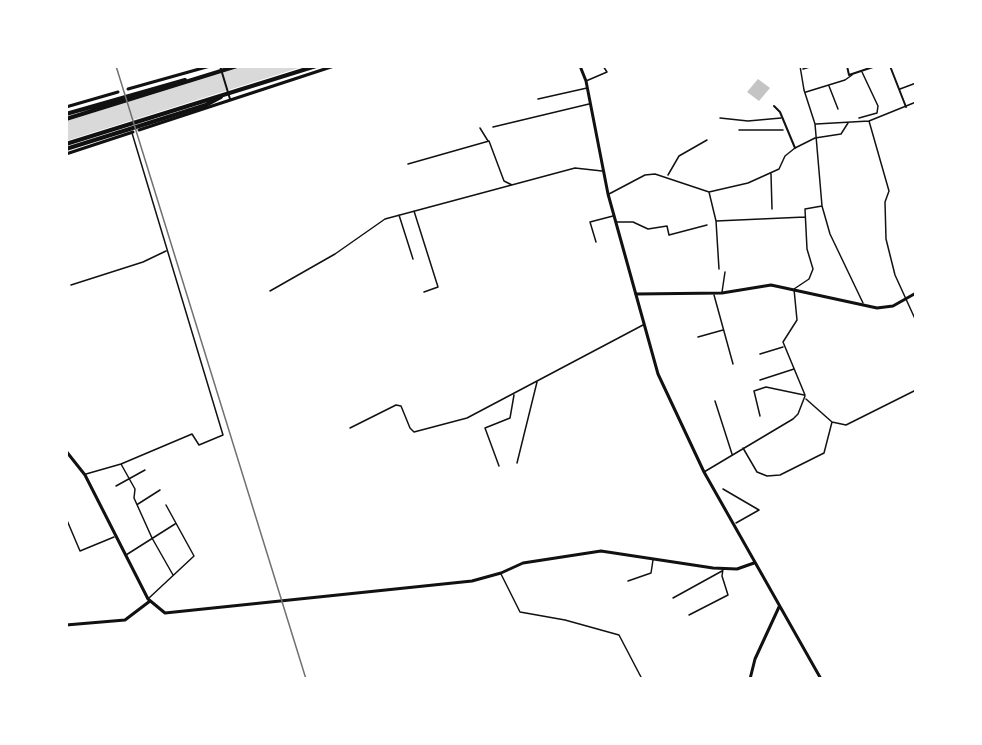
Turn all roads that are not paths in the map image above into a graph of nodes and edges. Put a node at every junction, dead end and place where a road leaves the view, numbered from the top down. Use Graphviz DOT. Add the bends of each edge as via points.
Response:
graph roads {
  1 [pos="210,66"];
  2 [pos="220,66"];
  3 [pos="237,66"];
  4 [pos="316,66"];
  5 [pos="334,66"];
  6 [pos="580,66"];
  7 [pos="603,66"];
  8 [pos="800,66"];
  9 [pos="813,66"];
  10 [pos="847,66"];
  11 [pos="876,66"];
  12 [pos="890,66"];
  13 [pos="801,70"];
  14 [pos="861,71"];
  15 [pos="854,74"];
  16 [pos="200,78"];
  17 [pos="586,81"];
  18 [pos="916,83"];
  19 [pos="829,86"];
  20 [pos="128,88"];
  21 [pos="588,88"];
  22 [pos="898,90"];
  23 [pos="118,92"];
  24 [pos="226,93"];
  25 [pos="805,93"];
  26 [pos="230,99"];
  27 [pos="538,99"];
  28 [pos="916,102"];
  29 [pos="590,104"];
  30 [pos="774,106"];
  31 [pos="66,107"];
  32 [pos="906,107"];
  33 [pos="838,110"];
  34 [pos="66,114"];
  35 [pos="782,117"];
  36 [pos="860,117"];
  37 [pos="720,118"];
  38 [pos="66,119"];
  39 [pos="869,121"];
  40 [pos="848,123"];
  41 [pos="815,124"];
  42 [pos="493,127"];
  43 [pos="480,128"];
  44 [pos="139,130"];
  45 [pos="132,132"];
  46 [pos="815,138"];
  47 [pos="489,141"];
  48 [pos="66,144"];
  49 [pos="795,148"];
  50 [pos="66,151"];
  51 [pos="408,164"];
  52 [pos="603,171"];
  53 [pos="771,174"];
  54 [pos="513,185"];
  55 [pos="709,192"];
  56 [pos="608,194"];
  57 [pos="822,206"];
  58 [pos="772,209"];
  59 [pos="413,210"];
  60 [pos="399,214"];
  61 [pos="614,215"];
  62 [pos="805,217"];
  63 [pos="716,221"];
  64 [pos="616,222"];
  65 [pos="707,225"];
  66 [pos="596,242"];
  67 [pos="166,251"];
  68 [pos="413,259"];
  69 [pos="719,269"];
  70 [pos="725,272"];
  71 [pos="71,285"];
  72 [pos="794,289"];
  73 [pos="270,291"];
  74 [pos="424,292"];
  75 [pos="722,293"];
  76 [pos="916,293"];
  77 [pos="634,294"];
  78 [pos="714,294"];
  79 [pos="905,302"];
  80 [pos="864,306"];
  81 [pos="916,321"];
  82 [pos="643,326"];
  83 [pos="724,330"];
  84 [pos="698,337"];
  85 [pos="784,346"];
  86 [pos="760,354"];
  87 [pos="734,364"];
  88 [pos="795,369"];
  89 [pos="760,380"];
  90 [pos="537,381"];
  91 [pos="916,390"];
  92 [pos="514,395"];
  93 [pos="805,397"];
  94 [pos="715,401"];
  95 [pos="760,416"];
  96 [pos="832,422"];
  97 [pos="350,428"];
  98 [pos="743,448"];
  99 [pos="66,451"];
  100 [pos="732,454"];
  101 [pos="517,463"];
  102 [pos="121,464"];
  103 [pos="499,466"];
  104 [pos="145,470"];
  105 [pos="704,472"];
  106 [pos="85,475"];
  107 [pos="129,478"];
  108 [pos="116,486"];
  109 [pos="160,490"];
  110 [pos="137,504"];
  111 [pos="166,505"];
  112 [pos="66,518"];
  113 [pos="176,524"];
  114 [pos="114,537"];
  115 [pos="152,538"];
  116 [pos="125,556"];
  117 [pos="653,559"];
  118 [pos="753,563"];
  119 [pos="723,570"];
  120 [pos="501,573"];
  121 [pos="173,575"];
  122 [pos="628,581"];
  123 [pos="673,598"];
  124 [pos="149,600"];
  125 [pos="779,607"];
  126 [pos="689,615"];
  127 [pos="66,625"];
  128 [pos="642,679"];
  129 [pos="750,679"];
  130 [pos="821,679"];
  1 -- 20 [label="street"];
  2 -- 24 [label="street"];
  3 -- 16 [label="highway"];
  4 -- 24 [label="highway"];
  5 -- 26 [label="street"];
  6 -- 17 [label="street"];
  7 -- 17 [label="street" via="606,72"];
  8 -- 13 [label="street"];
  9 -- 13 [label="street"];
  10 -- 15 [label="street" via="849,75"];
  11 -- 14 [label="street"];
  12 -- 22 [label="street"];
  13 -- 25 [label="street"];
  14 -- 15 [label="street"];
  14 -- 36 [label="street" via="878,106 877,113"];
  15 -- 19 [label="street"];
  16 -- 34 [label="highway"];
  16 -- 38 [label="highway"];
  17 -- 21 [label="street"];
  18 -- 22 [label="street"];
  19 -- 25 [label="street"];
  19 -- 33 [label="street"];
  21 -- 27 [label="street"];
  21 -- 29 [label="street"];
  22 -- 32 [label="street"];
  23 -- 31 [label="street"];
  24 -- 26 [label="street"];
  24 -- 48 [label="highway"];
  24 -- 50 [label="highway" via="206,105"];
  25 -- 41 [label="street"];
  26 -- 44 [label="street"];
  28 -- 32 [label="street"];
  29 -- 42 [label="street"];
  29 -- 52 [label="street"];
  30 -- 35 [label="street"];
  32 -- 39 [label="street"];
  35 -- 37 [label="street" via="748,121"];
  35 -- 49 [label="street"];
  39 -- 40 [label="street"];
  39 -- 79 [label="street" via="889,191 884,217 886,239"];
  40 -- 41 [label="street"];
  40 -- 46 [label="street" via="841,134"];
  41 -- 46 [label="street"];
  43 -- 47 [label="street"];
  45 -- 50 [label="street"];
  45 -- 67 [label="street"];
  46 -- 49 [label="street"];
  46 -- 57 [label="street"];
  47 -- 51 [label="street"];
  47 -- 54 [label="street" via="504,181"];
  49 -- 53 [label="street"];
  52 -- 54 [label="street" via="575,168"];
  52 -- 56 [label="street"];
  53 -- 55 [label="street"];
  53 -- 58 [label="street"];
  54 -- 59 [label="street"];
  55 -- 56 [label="street" via="655,174"];
  55 -- 63 [label="street"];
  56 -- 61 [label="street"];
  57 -- 62 [label="street" via="806,209"];
  57 -- 80 [label="street" via="830,234"];
  59 -- 60 [label="street"];
  59 -- 74 [label="street" via="438,287"];
  60 -- 68 [label="street"];
  60 -- 73 [label="street"];
  61 -- 64 [label="street"];
  61 -- 66 [label="street" via="590,222"];
  62 -- 63 [label="street"];
  62 -- 72 [label="street" via="813,269 809,279"];
  63 -- 69 [label="street"];
  64 -- 65 [label="street" via="633,222 648,229 667,226 669,235"];
  64 -- 77 [label="street"];
  67 -- 71 [label="street"];
  67 -- 102 [label="street" via="224,435 199,445 192,434"];
  70 -- 75 [label="street"];
  72 -- 75 [label="street" via="771,285"];
  72 -- 80 [label="street"];
  72 -- 85 [label="street" via="797,320"];
  75 -- 78 [label="street"];
  76 -- 79 [label="street"];
  77 -- 78 [label="street"];
  77 -- 82 [label="street"];
  78 -- 83 [label="street"];
  79 -- 80 [label="street"];
  79 -- 81 [label="street"];
  82 -- 90 [label="street"];
  82 -- 105 [label="street" via="658,374"];
  83 -- 84 [label="street"];
  83 -- 87 [label="street"];
  85 -- 86 [label="street"];
  85 -- 88 [label="street"];
  88 -- 89 [label="street"];
  88 -- 93 [label="street"];
  90 -- 92 [label="street"];
  90 -- 101 [label="street"];
  91 -- 96 [label="street" via="846,425"];
  92 -- 97 [label="street" via="467,418 414,432 401,406 396,405"];
  92 -- 103 [label="street" via="510,418 484,428"];
  93 -- 95 [label="street" via="766,387 754,391"];
  93 -- 96 [label="street"];
  93 -- 98 [label="street" via="793,419"];
  94 -- 100 [label="street"];
  96 -- 98 [label="street" via="824,453 780,475 760,474"];
  98 -- 100 [label="street"];
  99 -- 106 [label="street"];
  100 -- 105 [label="street"];
  102 -- 106 [label="street"];
  102 -- 107 [label="street"];
  104 -- 107 [label="street"];
  105 -- 118 [label="street"];
  106 -- 114 [label="street"];
  107 -- 108 [label="street"];
  107 -- 110 [label="street"];
  109 -- 110 [label="street"];
  110 -- 115 [label="street"];
  111 -- 113 [label="street"];
  112 -- 114 [label="street" via="80,551"];
  113 -- 115 [label="street"];
  113 -- 121 [label="street" via="194,556"];
  114 -- 116 [label="street"];
  115 -- 116 [label="street"];
  115 -- 121 [label="street"];
  116 -- 124 [label="street"];
  117 -- 119 [label="street"];
  117 -- 120 [label="street" via="601,551 523,563"];
  117 -- 122 [label="street" via="651,573"];
  118 -- 119 [label="street"];
  118 -- 125 [label="street"];
  119 -- 123 [label="street"];
  119 -- 126 [label="street" via="728,595"];
  120 -- 124 [label="street" via="462,582 172,614 158,610"];
  120 -- 128 [label="street" via="520,612 619,635"];
  121 -- 124 [label="street"];
  124 -- 127 [label="street" via="125,621"];
  125 -- 129 [label="street"];
  125 -- 130 [label="street"];
}
